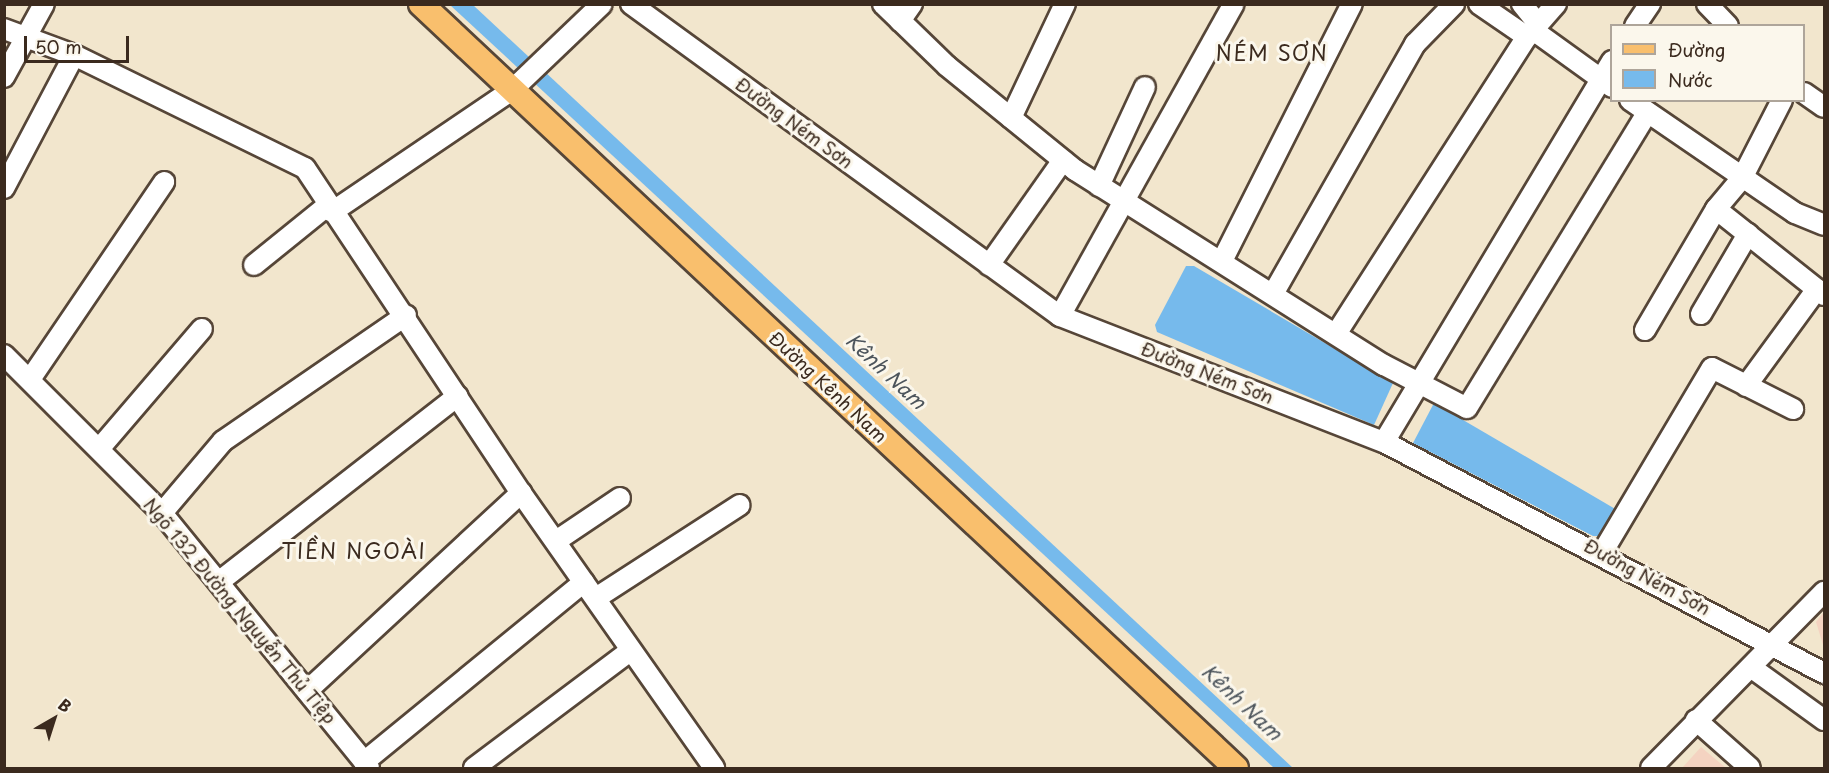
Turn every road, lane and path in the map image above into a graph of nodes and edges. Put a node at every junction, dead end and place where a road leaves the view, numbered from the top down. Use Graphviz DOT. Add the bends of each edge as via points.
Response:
graph roads {
  1 [pos="44,4"];
  2 [pos="421,4"];
  3 [pos="602,4"];
  4 [pos="631,4"];
  5 [pos="883,4"];
  6 [pos="912,4"];
  7 [pos="1065,4"];
  8 [pos="1234,4"];
  9 [pos="1352,4"];
  10 [pos="1454,4"];
  11 [pos="1479,4"];
  12 [pos="1522,4"];
  13 [pos="1556,4"];
  14 [pos="1650,4"];
  15 [pos="1707,4"];
  16 [pos="900,21"];
  17 [pos="1636,24"];
  18 [pos="1726,24"];
  19 [pos="4,28"];
  20 [pos="1533,30"];
  21 [pos="27,34"];
  22 [pos="74,55"];
  23 [pos="1610,65"];
  24 [pos="4,77"];
  25 [pos="1606,82"];
  26 [pos="1145,87"];
  27 [pos="512,90"];
  28 [pos="1805,94"];
  29 [pos="1633,102"];
  30 [pos="1781,102"];
  31 [pos="1824,108"];
  32 [pos="1647,113"];
  33 [pos="1011,118"];
  34 [pos="1063,160"];
  35 [pos="1742,178"];
  36 [pos="164,182"];
  37 [pos="1099,186"];
  38 [pos="4,188"];
  39 [pos="1124,202"];
  40 [pos="330,208"];
  41 [pos="1716,209"];
  42 [pos="1824,225"];
  43 [pos="1748,234"];
  44 [pos="1223,259"];
  45 [pos="254,265"];
  46 [pos="990,265"];
  47 [pos="1821,292"];
  48 [pos="1273,294"];
  49 [pos="1701,314"];
  50 [pos="406,315"];
  51 [pos="1060,316"];
  52 [pos="202,329"];
  53 [pos="1646,330"];
  54 [pos="1336,334"];
  55 [pos="4,355"];
  56 [pos="31,378"];
  57 [pos="1417,382"];
  58 [pos="1746,386"];
  59 [pos="458,396"];
  60 [pos="1793,409"];
  61 [pos="1384,442"];
  62 [pos="99,449"];
  63 [pos="521,493"];
  64 [pos="620,498"];
  65 [pos="740,505"];
  66 [pos="162,513"];
  67 [pos="555,541"];
  68 [pos="1602,553"];
  69 [pos="220,581"];
  70 [pos="585,582"];
  71 [pos="1824,592"];
  72 [pos="596,598"];
  73 [pos="1777,646"];
  74 [pos="630,651"];
  75 [pos="1752,668"];
  76 [pos="1824,673"];
  77 [pos="307,691"];
  78 [pos="1696,720"];
  79 [pos="1824,720"];
  80 [pos="367,765"];
  81 [pos="474,768"];
  82 [pos="714,768"];
  83 [pos="1236,768"];
  84 [pos="1651,768"];
  85 [pos="1750,768"];
  1 -- 21 [label="street"];
  2 -- 27 [label="main road, Đường Kênh Nam"];
  3 -- 27 [label="street"];
  4 -- 46 [label="street, Đường Ném Sơn"];
  5 -- 16 [label="street"];
  6 -- 16 [label="street"];
  7 -- 33 [label="street"];
  8 -- 39 [label="street"];
  9 -- 44 [label="street"];
  10 -- 48 [label="street" via="1415,44"];
  11 -- 20 [label="street"];
  12 -- 20 [label="street"];
  13 -- 20 [label="street"];
  14 -- 17 [label="street"];
  15 -- 18 [label="street"];
  16 -- 33 [label="street"];
  19 -- 21 [label="street"];
  20 -- 25 [label="street"];
  20 -- 54 [label="street"];
  21 -- 22 [label="street"];
  21 -- 24 [label="street"];
  22 -- 38 [label="street"];
  22 -- 40 [label="street" via="298,162"];
  23 -- 25 [label="street"];
  25 -- 57 [label="street"];
  26 -- 37 [label="street"];
  27 -- 40 [label="street"];
  27 -- 83 [label="main road, Đường Kênh Nam"];
  28 -- 31 [label="street"];
  29 -- 32 [label="street"];
  30 -- 35 [label="street"];
  32 -- 35 [label="street"];
  32 -- 57 [label="street" via="1467,408"];
  33 -- 34 [label="street"];
  34 -- 37 [label="street"];
  34 -- 46 [label="street"];
  35 -- 41 [label="street"];
  35 -- 42 [label="street"];
  36 -- 56 [label="street"];
  37 -- 39 [label="street"];
  39 -- 44 [label="street"];
  39 -- 51 [label="street"];
  40 -- 45 [label="street"];
  40 -- 50 [label="street"];
  41 -- 43 [label="street"];
  41 -- 53 [label="street"];
  43 -- 47 [label="street"];
  43 -- 49 [label="street"];
  44 -- 48 [label="street"];
  46 -- 51 [label="street, Đường Ném Sơn"];
  47 -- 58 [label="street"];
  48 -- 54 [label="street"];
  50 -- 59 [label="street"];
  50 -- 66 [label="street" via="223,441"];
  51 -- 61 [label="street, Đường Ném Sơn"];
  52 -- 62 [label="street"];
  54 -- 57 [label="street"];
  55 -- 56 [label="street, Ngõ 132 Đường Nguyễn Thủ Tiệp"];
  56 -- 62 [label="street, Ngõ 132 Đường Nguyễn Thủ Tiệp"];
  57 -- 61 [label="street"];
  58 -- 60 [label="street"];
  58 -- 68 [label="street" via="1712,368"];
  59 -- 63 [label="street"];
  59 -- 69 [label="street"];
  61 -- 68 [label="street, Đường Ném Sơn"];
  62 -- 66 [label="street, Ngõ 132 Đường Nguyễn Thủ Tiệp"];
  63 -- 67 [label="street"];
  63 -- 77 [label="street"];
  64 -- 67 [label="street"];
  65 -- 72 [label="street"];
  66 -- 69 [label="street, Ngõ 132 Đường Nguyễn Thủ Tiệp"];
  67 -- 70 [label="street"];
  68 -- 73 [label="street, Đường Ném Sơn"];
  69 -- 77 [label="street, Ngõ 132 Đường Nguyễn Thủ Tiệp"];
  70 -- 72 [label="street"];
  70 -- 80 [label="street"];
  71 -- 73 [label="street"];
  72 -- 74 [label="street"];
  73 -- 75 [label="street"];
  73 -- 76 [label="street, Đường Ném Sơn"];
  74 -- 81 [label="street"];
  74 -- 82 [label="street"];
  75 -- 78 [label="street"];
  75 -- 79 [label="street"];
  77 -- 80 [label="street, Ngõ 132 Đường Nguyễn Thủ Tiệp"];
  78 -- 84 [label="street"];
  78 -- 85 [label="street"];
}
